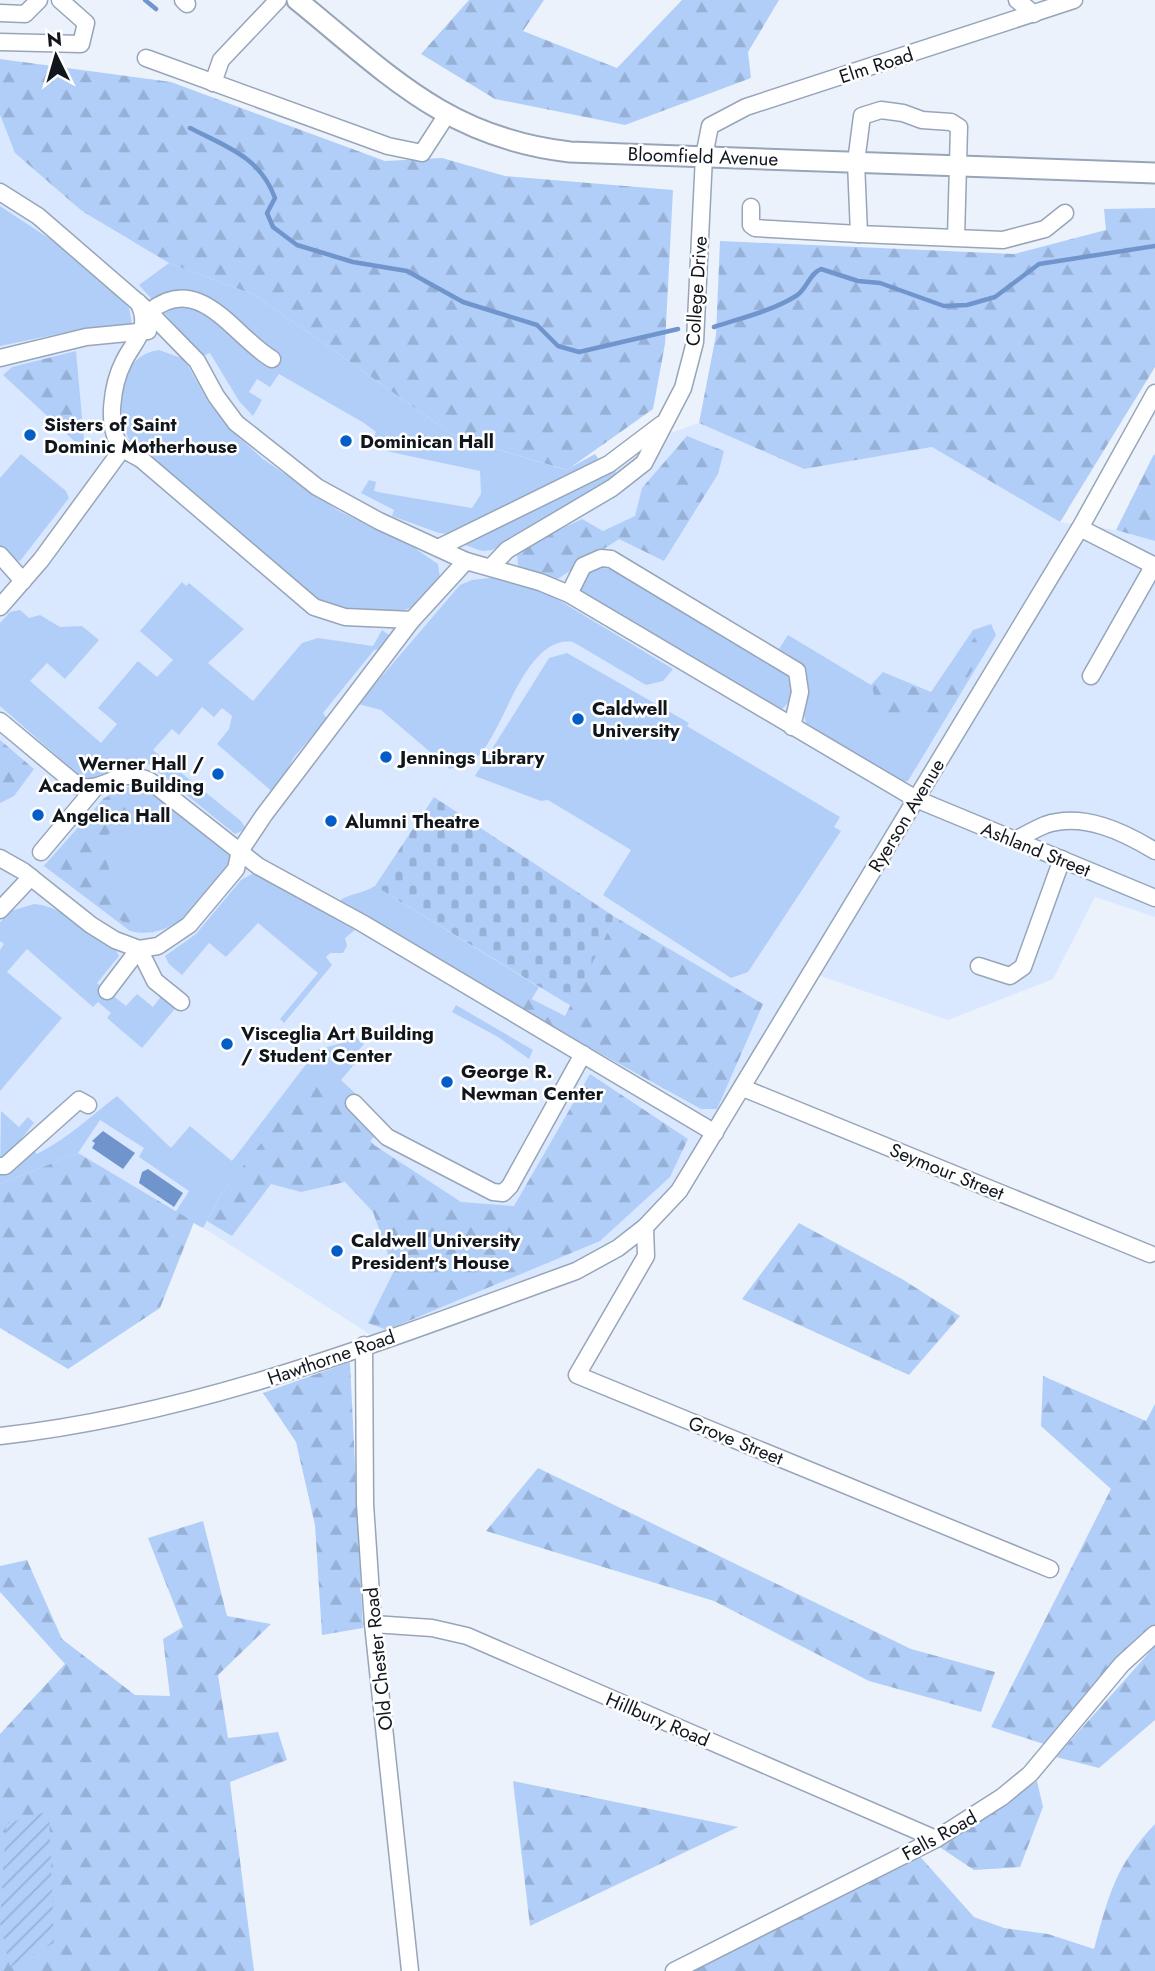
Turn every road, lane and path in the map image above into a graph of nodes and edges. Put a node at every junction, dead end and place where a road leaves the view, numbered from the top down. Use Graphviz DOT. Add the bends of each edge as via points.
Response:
graph roads {
  1 [pos="39,0"];
  2 [pos="60,0"];
  3 [pos="278,0"];
  4 [pos="297,0"];
  5 [pos="1017,0"];
  6 [pos="1074,0"];
  7 [pos="0,13"];
  8 [pos="1034,14"];
  9 [pos="0,42"];
  10 [pos="146,58"];
  11 [pos="213,83"];
  12 [pos="446,116"];
  13 [pos="704,156"];
  14 [pos="856,162"];
  15 [pos="957,165"];
  16 [pos="1155,173"];
  17 [pos="0,192"];
  18 [pos="751,207"];
  19 [pos="1065,213"];
  20 [pos="859,234"];
  21 [pos="956,238"];
  22 [pos="144,306"];
  23 [pos="142,333"];
  24 [pos="171,333"];
  25 [pos="0,358"];
  26 [pos="272,359"];
  27 [pos="1153,398"];
  28 [pos="667,421"];
  29 [pos="123,449"];
  30 [pos="1080,528"];
  31 [pos="438,548"];
  32 [pos="0,555"];
  33 [pos="466,561"];
  34 [pos="1154,566"];
  35 [pos="491,567"];
  36 [pos="23,581"];
  37 [pos="569,594"];
  38 [pos="0,607"];
  39 [pos="412,620"];
  40 [pos="1091,676"];
  41 [pos="0,721"];
  42 [pos="792,727"];
  43 [pos="94,789"];
  44 [pos="916,799"];
  45 [pos="1015,840"];
  46 [pos="240,851"];
  47 [pos="1155,851"];
  48 [pos="41,852"];
  49 [pos="0,858"];
  50 [pos="1062,859"];
  51 [pos="31,877"];
  52 [pos="1155,898"];
  53 [pos="1,907"];
  54 [pos="139,949"];
  55 [pos="979,966"];
  56 [pos="107,991"];
  57 [pos="181,1002"];
  58 [pos="583,1054"];
  59 [pos="743,1088"];
  60 [pos="354,1102"];
  61 [pos="88,1105"];
  62 [pos="715,1133"];
  63 [pos="0,1166"];
  64 [pos="645,1227"];
  65 [pos="1150,1254"];
  66 [pos="364,1345"];
  67 [pos="0,1436"];
  68 [pos="1050,1569"];
  69 [pos="373,1624"];
  70 [pos="1155,1634"];
  71 [pos="936,1839"];
  72 [pos="410,1971"];
  73 [pos="674,1971"];
  1 -- 7 [label="street" via="25,14"];
  2 -- 9 [label="street" via="86,23 81,44"];
  3 -- 11 [label="street" via="221,60"];
  4 -- 12 [label="main road, Bloomfield Avenue"];
  5 -- 8 [label="street"];
  6 -- 8 [label="street, Elm Road"];
  8 -- 13 [label="street, Elm Road" via="746,107 710,126"];
  10 -- 11 [label="street"];
  11 -- 12 [label="street" via="388,146 422,153"];
  12 -- 13 [label="main road, Bloomfield Avenue" via="494,137 544,149"];
  13 -- 14 [label="main road, Bloomfield Avenue"];
  13 -- 28 [label="street, College Drive" via="695,342 683,388"];
  14 -- 15 [label="main road, Bloomfield Avenue"];
  14 -- 15 [label="street" via="862,116 881,110 959,127"];
  14 -- 20 [label="street"];
  15 -- 16 [label="main road, Bloomfield Avenue"];
  15 -- 21 [label="street"];
  17 -- 22 [label="street, Ashland Street" via="37,216"];
  18 -- 20 [label="street" via="755,228"];
  19 -- 21 [label="street" via="1045,229 1003,240"];
  20 -- 21 [label="street"];
  22 -- 23 [label="street"];
  22 -- 24 [label="street, Ashland Street"];
  22 -- 26 [label="street" via="176,299 198,301 218,311"];
  23 -- 24 [label="street"];
  23 -- 25 [label="street" via="86,337"];
  23 -- 29 [label="street" via="124,360 115,392 114,427"];
  24 -- 31 [label="street, Ashland Street" via="197,361 236,423 268,451 317,487"];
  27 -- 30 [label="street, Ryerson Avenue"];
  28 -- 31 [label="street, College Drive" via="608,464"];
  28 -- 35 [label="street, College Drive" via="644,463 612,488 507,550"];
  29 -- 36 [label="street"];
  29 -- 39 [label="street" via="142,460 314,607 345,617"];
  30 -- 34 [label="street"];
  30 -- 44 [label="street, Ryerson Avenue"];
  31 -- 33 [label="street, Ashland Street"];
  32 -- 36 [label="street"];
  33 -- 35 [label="street, Ashland Street"];
  33 -- 39 [label="street"];
  34 -- 40 [label="street"];
  35 -- 37 [label="street, Ashland Street"];
  36 -- 38 [label="street"];
  37 -- 42 [label="street, Ashland Street"];
  37 -- 42 [label="street" via="583,566 611,559 797,671 800,692"];
  39 -- 46 [label="street"];
  41 -- 43 [label="street" via="71,782"];
  42 -- 44 [label="street, Ashland Street"];
  43 -- 46 [label="street" via="135,774 150,780"];
  43 -- 48 [label="street"];
  44 -- 45 [label="street, Ashland Street"];
  44 -- 59 [label="street, Ryerson Avenue"];
  45 -- 47 [label="street" via="1047,824 1089,823 1124,832"];
  45 -- 50 [label="street, Ashland Street"];
  46 -- 54 [label="street" via="236,869 189,925 158,946"];
  46 -- 58 [label="street" via="258,866"];
  49 -- 51 [label="street"];
  50 -- 52 [label="street, Ashland Street"];
  50 -- 55 [label="street" via="1024,967 1010,976"];
  51 -- 53 [label="street"];
  51 -- 54 [label="street" via="91,925"];
  54 -- 56 [label="street"];
  54 -- 57 [label="street" via="155,981"];
  58 -- 60 [label="street" via="503,1192 493,1192 387,1137"];
  58 -- 62 [label="street"];
  59 -- 62 [label="street, Ryerson Avenue"];
  59 -- 65 [label="street, Seymour Street"];
  61 -- 63 [label="street" via="79,1100"];
  62 -- 64 [label="street, Ryerson Avenue" via="679,1191"];
  64 -- 66 [label="street, Hawthorne Road" via="576,1271"];
  64 -- 68 [label="street, Grove Street" via="646,1256 577,1375"];
  66 -- 67 [label="street, Hawthorne Road" via="281,1376 146,1413 75,1428"];
  66 -- 69 [label="street, Old Chester Road" via="365,1504"];
  69 -- 71 [label="street, Hillbury Road" via="467,1636"];
  69 -- 72 [label="street, Old Chester Road"];
  70 -- 71 [label="street, Fells Road" via="1122,1664 1030,1774"];
  71 -- 73 [label="street, Fells Road"];
}
